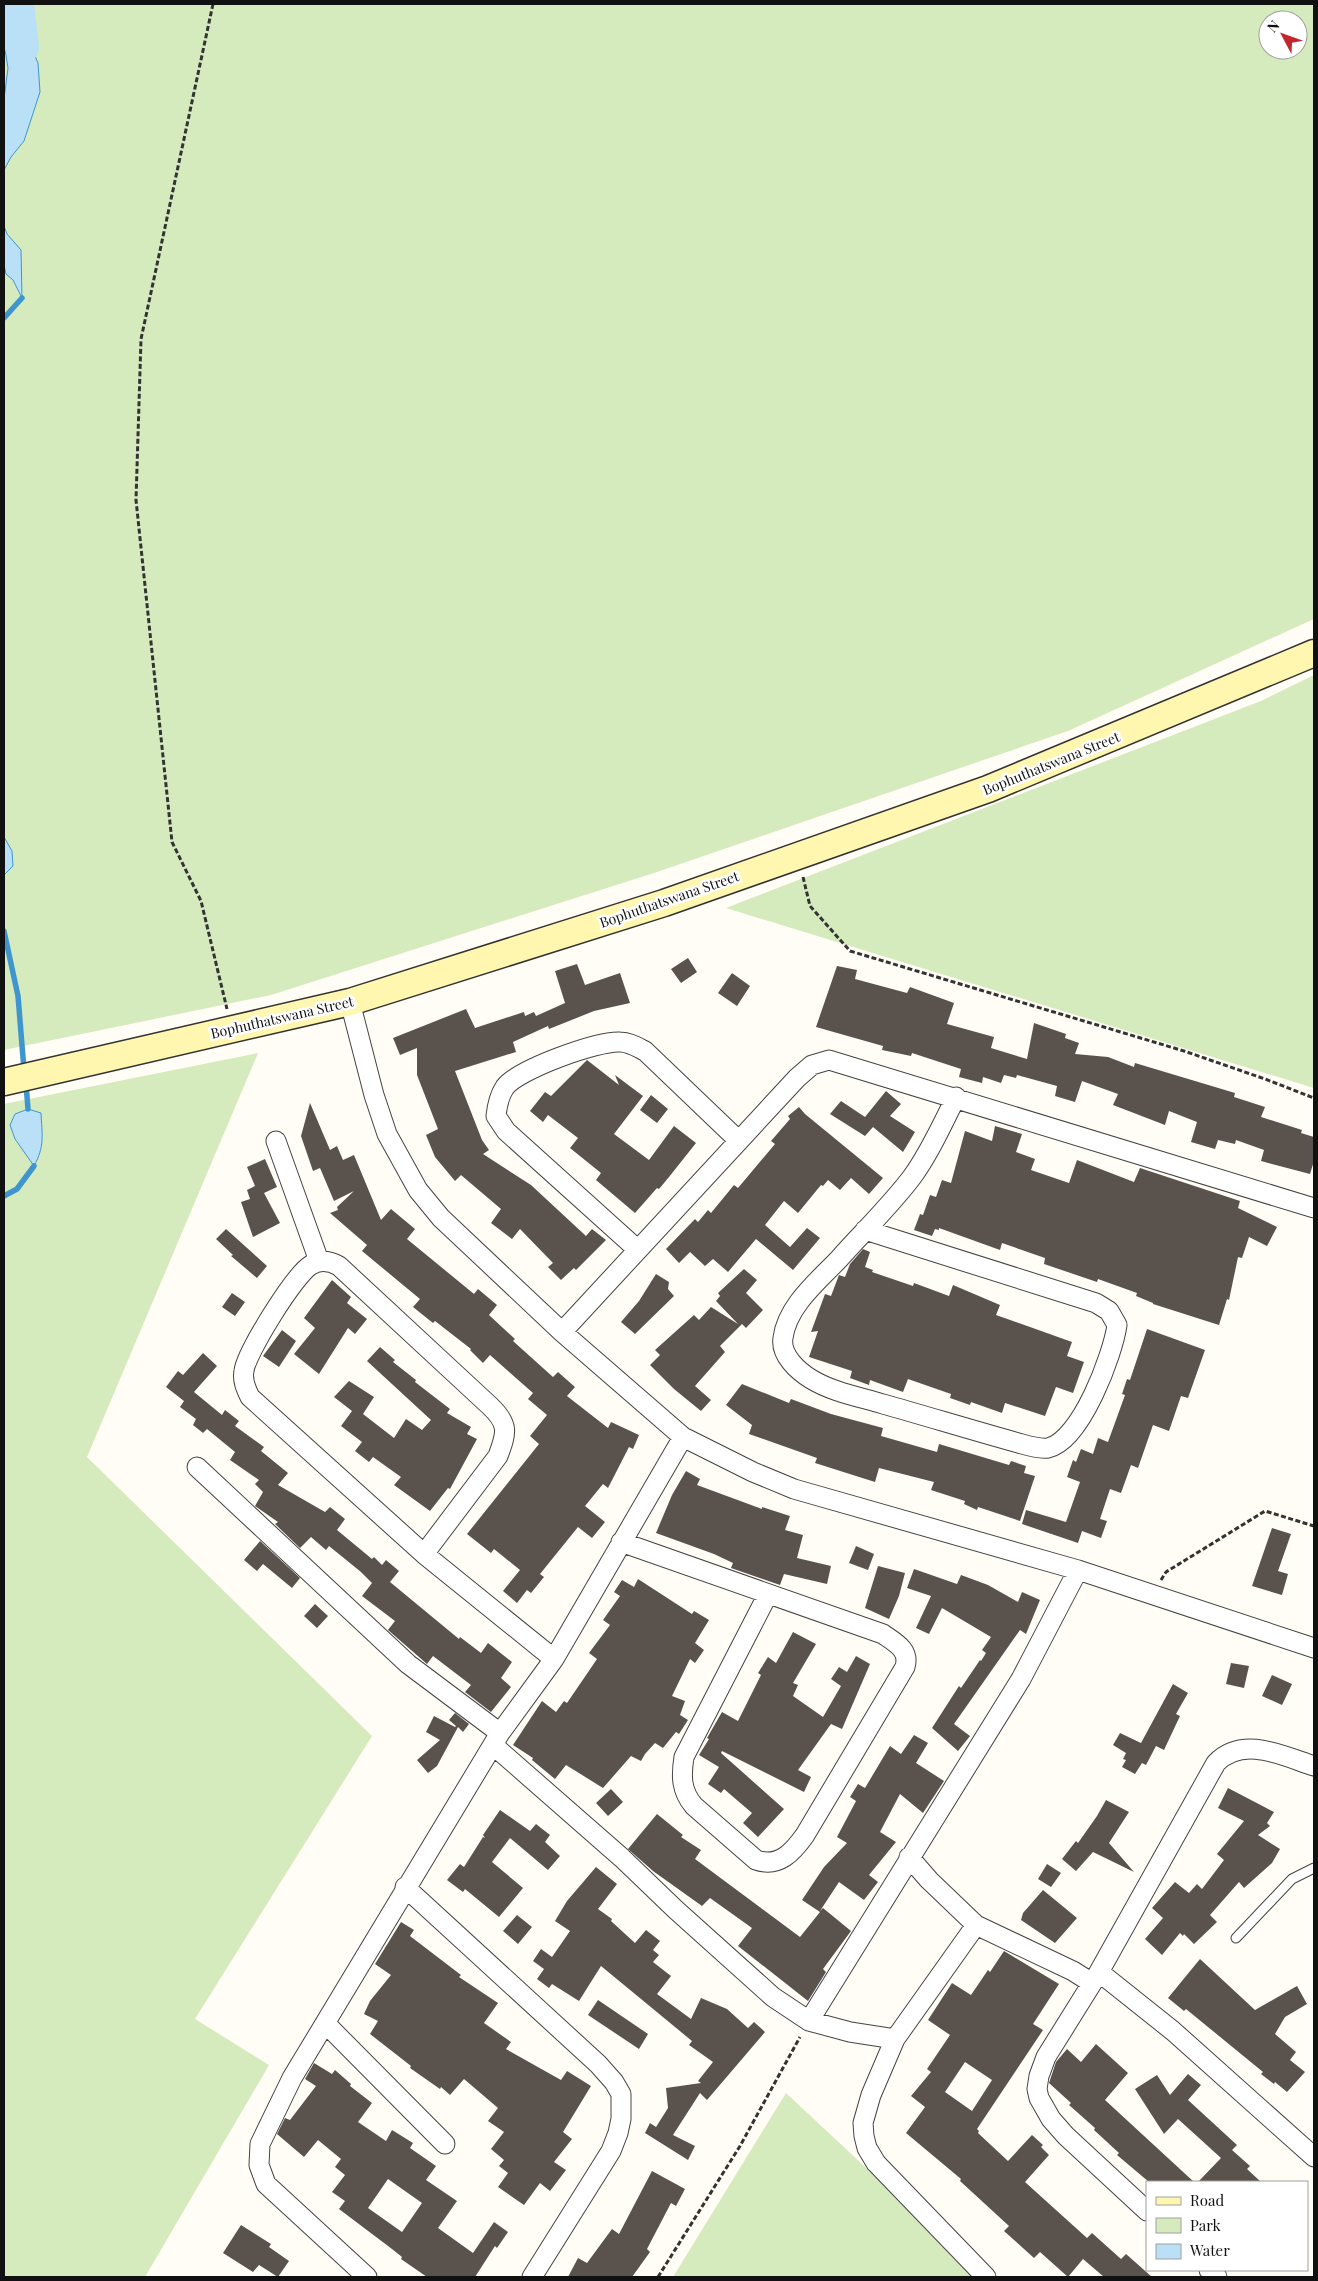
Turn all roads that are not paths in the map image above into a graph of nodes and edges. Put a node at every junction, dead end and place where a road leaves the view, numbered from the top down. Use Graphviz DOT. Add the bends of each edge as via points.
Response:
graph roads {
  1 [pos="1314,653"];
  2 [pos="350,1002"];
  3 [pos="4,1082"];
  4 [pos="956,1098"];
  5 [pos="738,1140"];
  6 [pos="276,1141"];
  7 [pos="1314,1208"];
  8 [pos="865,1230"];
  9 [pos="638,1250"];
  10 [pos="319,1261"];
  11 [pos="562,1332"];
  12 [pos="683,1437"];
  13 [pos="197,1467"];
  14 [pos="622,1542"];
  15 [pos="424,1554"];
  16 [pos="1078,1570"];
  17 [pos="768,1594"];
  18 [pos="1314,1648"];
  19 [pos="554,1660"];
  20 [pos="497,1739"];
  21 [pos="1314,1766"];
  22 [pos="909,1857"];
  23 [pos="1314,1868"];
  24 [pos="405,1887"];
  25 [pos="976,1925"];
  26 [pos="1236,1938"];
  27 [pos="1096,1977"];
  28 [pos="809,2021"];
  29 [pos="324,2023"];
  30 [pos="895,2039"];
  31 [pos="445,2144"];
  32 [pos="1314,2157"];
  33 [pos="1146,2210"];
  34 [pos="347,2270"];
  35 [pos="367,2277"];
  36 [pos="532,2277"];
  37 [pos="986,2277"];
  1 -- 2 [label="street, Bophuthatswana Street" via="988,788 664,903"];
  2 -- 3 [label="street, Bophuthatswana Street"];
  2 -- 11 [label="street" via="381,1118 418,1190 441,1218"];
  4 -- 5 [label="street" via="834,1060 821,1061 802,1073"];
  4 -- 7 [label="street"];
  4 -- 8 [label="street" via="914,1175"];
  5 -- 9 [label="street"];
  5 -- 9 [label="street" via="645,1051 629,1044 602,1043 569,1054 516,1077 506,1086 498,1101 496,1116 506,1131"];
  6 -- 10 [label="street"];
  8 -- 8 [label="street" via="796,1305 782,1339 790,1362 819,1383 1022,1444 1047,1448 1064,1438 1088,1404 1115,1341 1118,1324 1109,1311 1096,1303"];
  9 -- 11 [label="street"];
  10 -- 15 [label="street" via="305,1269 249,1354 243,1372 246,1390"];
  10 -- 15 [label="street" via="339,1266 490,1406 504,1423 505,1437 498,1456"];
  11 -- 12 [label="street"];
  12 -- 14 [label="street"];
  12 -- 16 [label="street" via="794,1489"];
  13 -- 20 [label="street" via="408,1664"];
  14 -- 17 [label="street"];
  14 -- 19 [label="street"];
  15 -- 19 [label="street"];
  16 -- 18 [label="street"];
  16 -- 22 [label="street" via="1021,1679"];
  17 -- 17 [label="street" via="883,1634 907,1657 905,1667 805,1835 790,1854 769,1863 756,1860 694,1806 687,1797 682,1774 684,1757"];
  19 -- 20 [label="street"];
  20 -- 24 [label="street"];
  20 -- 28 [label="street" via="773,1998"];
  21 -- 27 [label="street" via="1254,1748 1240,1748 1222,1757"];
  22 -- 25 [label="street"];
  22 -- 28 [label="street"];
  23 -- 26 [label="lane" via="1292,1879"];
  24 -- 29 [label="street"];
  24 -- 36 [label="street" via="598,2064 621,2094 621,2119 610,2151"];
  25 -- 27 [label="street" via="1073,1972"];
  25 -- 30 [label="street"];
  27 -- 32 [label="street" via="1173,2031"];
  27 -- 33 [label="street" via="1046,2057 1037,2089 1039,2098 1066,2136"];
  28 -- 30 [label="street"];
  29 -- 31 [label="street"];
  29 -- 34 [label="street" via="262,2136 258,2150 259,2165 266,2184"];
  30 -- 37 [label="street" via="863,2123 867,2148 886,2175"];
  34 -- 35 [label="street"];
}
